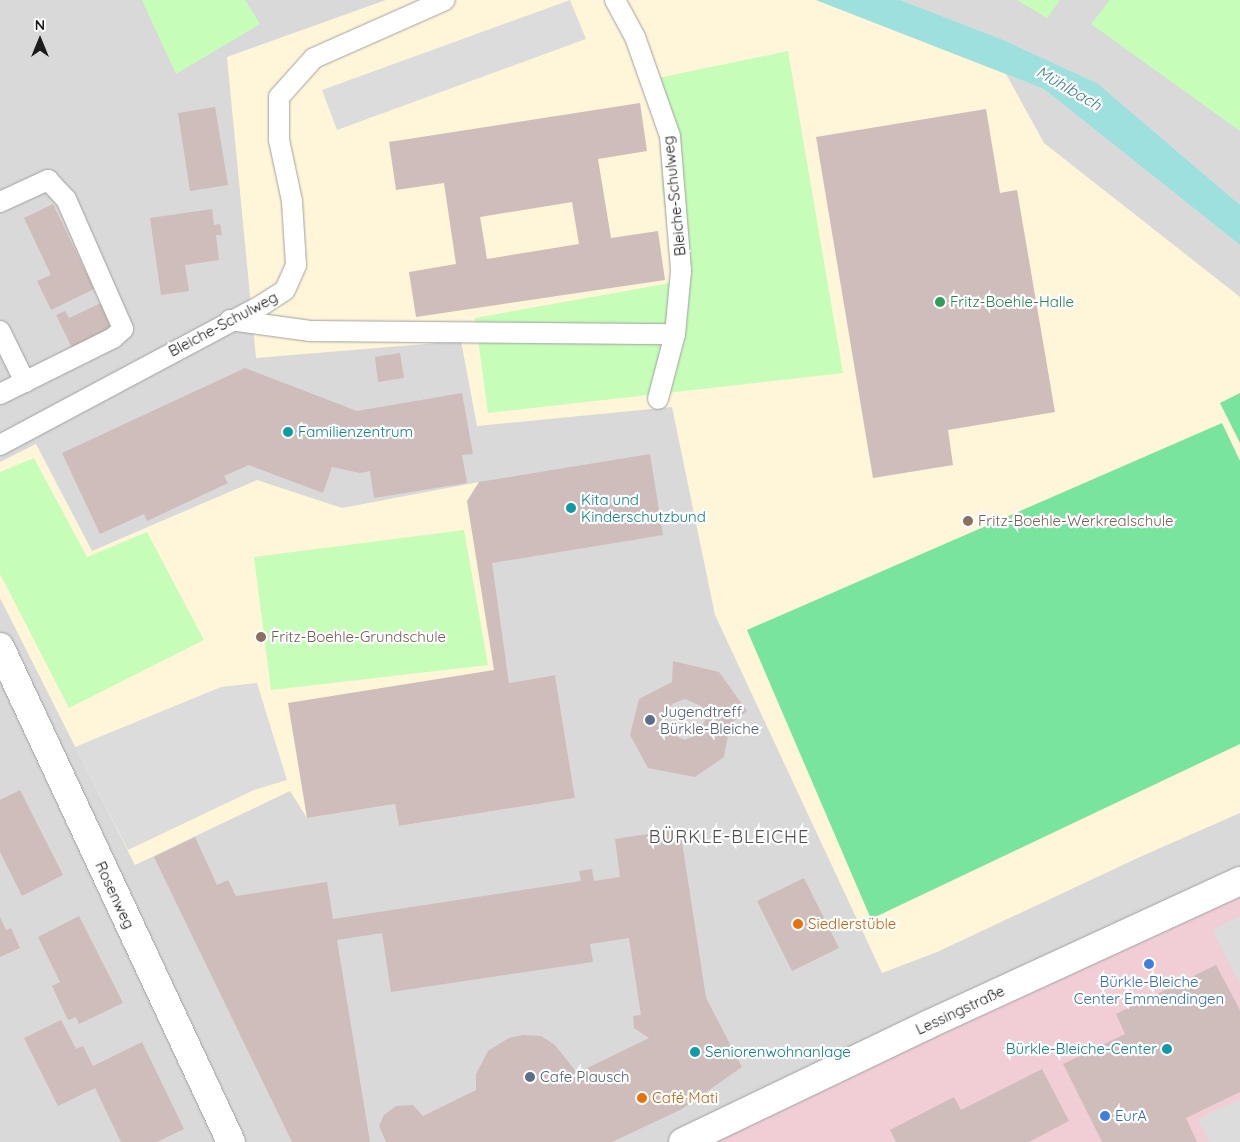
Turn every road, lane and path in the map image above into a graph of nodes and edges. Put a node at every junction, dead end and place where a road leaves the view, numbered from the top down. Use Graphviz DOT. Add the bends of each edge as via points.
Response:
graph roads {
  1 [pos="445,0"];
  2 [pos="615,0"];
  3 [pos="0,202"];
  4 [pos="230,320"];
  5 [pos="0,331"];
  6 [pos="676,334"];
  7 [pos="25,382"];
  8 [pos="0,394"];
  9 [pos="658,399"];
  10 [pos="0,445"];
  11 [pos="0,647"];
  12 [pos="1240,881"];
  13 [pos="230,1142"];
  14 [pos="682,1142"];
  1 -- 4 [label="lane, Bleiche-Schulweg" via="314,58 279,98 279,140 292,201 296,265 286,290"];
  2 -- 6 [label="lane, Bleiche-Schulweg" via="635,37 670,136 681,271"];
  3 -- 7 [label="lane" via="48,180 66,199 123,329 113,338"];
  4 -- 6 [label="lane" via="310,331"];
  4 -- 10 [label="lane, Bleiche-Schulweg"];
  5 -- 7 [label="lane"];
  6 -- 9 [label="lane, Bleiche-Schulweg"];
  7 -- 8 [label="lane"];
  11 -- 13 [label="street, Rosenweg"];
  12 -- 14 [label="street, Lessingstraße"];
}
